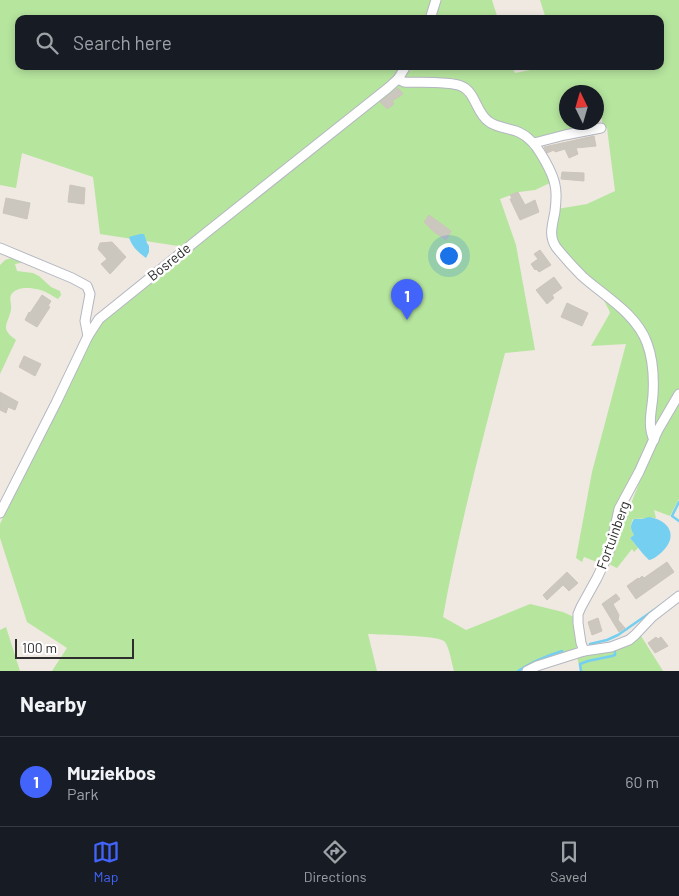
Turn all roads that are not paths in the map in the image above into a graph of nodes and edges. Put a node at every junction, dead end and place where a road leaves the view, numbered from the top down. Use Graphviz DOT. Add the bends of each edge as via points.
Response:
graph roads {
  1 [pos="436,0"];
  2 [pos="431,15"];
  3 [pos="404,70"];
  4 [pos="398,79"];
  5 [pos="591,130"];
  6 [pos="534,143"];
  7 [pos="0,248"];
  8 [pos="88,336"];
  9 [pos="679,394"];
  10 [pos="654,440"];
  11 [pos="0,514"];
  12 [pos="679,596"];
  13 [pos="584,651"];
  14 [pos="527,671"];
  1 -- 2 [label="street"];
  3 -- 4 [label="street, Bosrede"];
  4 -- 6 [label="street" via="463,87 489,122 526,136"];
  4 -- 8 [label="street, Bosrede" via="119,302 99,319"];
  5 -- 6 [label="street"];
  6 -- 10 [label="street" via="555,186 551,238 555,246 581,275 632,319 647,343 653,373 650,430"];
  7 -- 8 [label="street" via="87,286 90,294 85,321"];
  8 -- 11 [label="street, Bosrede"];
  9 -- 10 [label="street, Fortuinberg"];
  10 -- 13 [label="street, Fortuinberg" via="619,509 607,557 580,607 578,623"];
  12 -- 13 [label="street" via="629,640"];
  13 -- 14 [label="street"];
}
